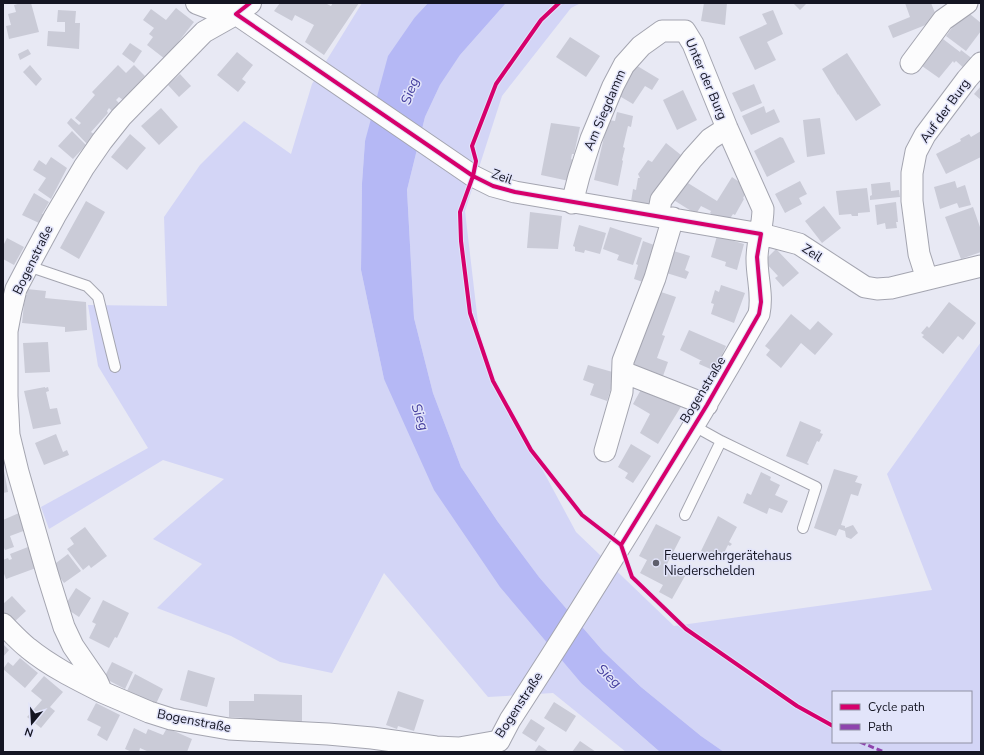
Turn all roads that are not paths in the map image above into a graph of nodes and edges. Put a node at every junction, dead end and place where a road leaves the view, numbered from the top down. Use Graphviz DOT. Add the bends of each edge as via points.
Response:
graph roads {
  1 [pos="197,3"];
  2 [pos="966,3"];
  3 [pos="243,9"];
  4 [pos="685,31"];
  5 [pos="911,63"];
  6 [pos="981,64"];
  7 [pos="727,128"];
  8 [pos="572,202"];
  9 [pos="666,217"];
  10 [pos="761,234"];
  11 [pos="28,266"];
  12 [pos="981,266"];
  13 [pos="927,279"];
  14 [pos="115,367"];
  15 [pos="623,372"];
  16 [pos="707,406"];
  17 [pos="694,426"];
  18 [pos="721,441"];
  19 [pos="605,451"];
  20 [pos="685,515"];
  21 [pos="803,528"];
  22 [pos="3,624"];
  23 [pos="102,692"];
  24 [pos="501,746"];
  1 -- 3 [label="street" via="221,12"];
  2 -- 5 [label="street" via="943,20"];
  3 -- 8 [label="street, Zeil" via="334,80 473,176 493,186 515,192"];
  3 -- 11 [label="street, Bogenstraße" via="204,32 121,117 84,167"];
  4 -- 7 [label="street, Unter der Burg" via="693,44"];
  4 -- 8 [label="street, Am Siegdamm" via="662,31 641,46 624,65 612,86 591,139"];
  6 -- 13 [label="street, Auf der Burg" via="967,79 916,152 912,173 912,201 919,254"];
  7 -- 9 [label="street, Unter der Burg" via="710,139 661,200"];
  7 -- 10 [label="street, Unter der Burg" via="763,209"];
  8 -- 9 [label="street, Zeil"];
  9 -- 10 [label="street, Zeil"];
  9 -- 15 [label="street" via="655,278 623,362"];
  10 -- 13 [label="street, Zeil" via="799,244 865,287 891,288"];
  10 -- 16 [label="street, Bogenstraße" via="757,257 761,302 759,314"];
  11 -- 14 [label="lane" via="87,286 98,298"];
  11 -- 23 [label="street, Bogenstraße" via="16,289 7,331 10,435 18,472 64,627 73,646 98,681"];
  12 -- 13 [label="street, Zeil"];
  15 -- 16 [label="street, Bogenstraße"];
  15 -- 19 [label="street" via="622,392"];
  16 -- 17 [label="street, Bogenstraße"];
  17 -- 18 [label="lane"];
  17 -- 24 [label="street, Bogenstraße" via="510,720"];
  18 -- 20 [label="lane"];
  18 -- 21 [label="lane" via="816,488"];
  22 -- 23 [label="street" via="44,660"];
  23 -- 24 [label="street, Bogenstraße" via="171,719 229,729 328,734 436,747"];
}
